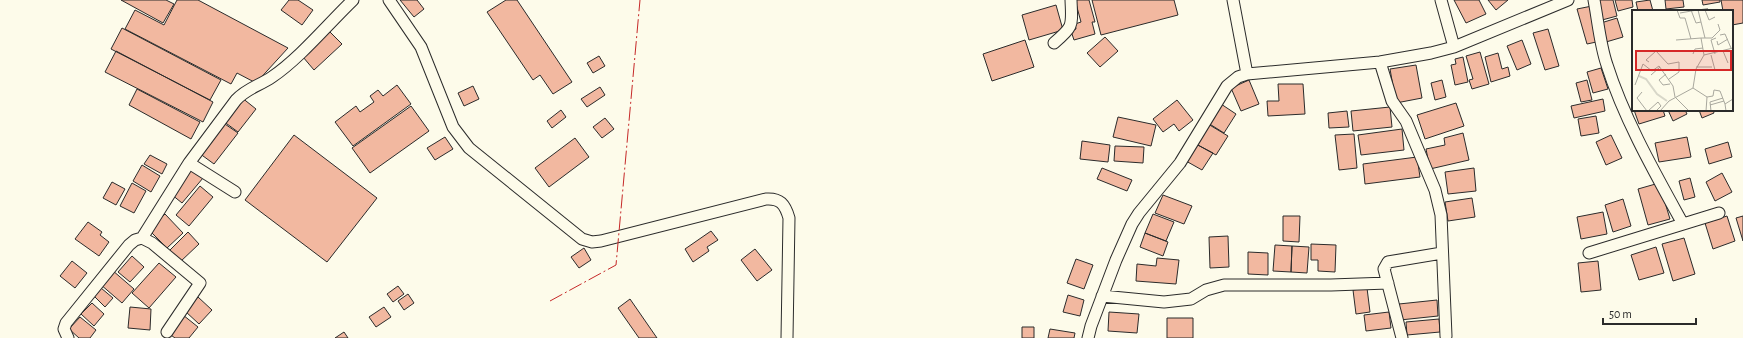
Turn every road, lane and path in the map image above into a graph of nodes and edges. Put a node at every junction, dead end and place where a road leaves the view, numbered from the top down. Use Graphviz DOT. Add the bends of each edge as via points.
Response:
graph roads {
  1 [pos="353,0"];
  2 [pos="389,0"];
  3 [pos="1071,0"];
  4 [pos="1233,0"];
  5 [pos="1441,0"];
  6 [pos="1568,0"];
  7 [pos="1594,0"];
  8 [pos="1054,43"];
  9 [pos="1454,47"];
  10 [pos="1380,62"];
  11 [pos="1247,74"];
  12 [pos="189,163"];
  13 [pos="235,192"];
  14 [pos="1719,213"];
  15 [pos="1683,224"];
  16 [pos="142,238"];
  17 [pos="1442,253"];
  18 [pos="1589,253"];
  19 [pos="1388,283"];
  20 [pos="1102,296"];
  21 [pos="167,332"];
  22 [pos="1446,336"];
  23 [pos="68,338"];
  24 [pos="787,338"];
  25 [pos="1088,338"];
  26 [pos="1402,338"];
  1 -- 12 [label="street" via="272,77 244,91"];
  2 -- 24 [label="street" via="421,47 453,127 469,148 582,238 592,242 601,241 766,199 781,201 789,218"];
  3 -- 8 [label="street" via="1072,23"];
  4 -- 11 [label="street"];
  5 -- 9 [label="street"];
  6 -- 9 [label="street"];
  7 -- 15 [label="street" via="1606,64 1618,97"];
  9 -- 10 [label="street"];
  10 -- 11 [label="street"];
  10 -- 17 [label="street" via="1392,101 1406,121 1435,190 1441,215"];
  11 -- 20 [label="street" via="1238,77 1227,86 1180,163 1139,212 1124,240"];
  12 -- 13 [label="street"];
  12 -- 16 [label="street"];
  14 -- 15 [label="street"];
  15 -- 18 [label="street"];
  16 -- 21 [label="street" via="152,243 200,283"];
  16 -- 23 [label="street" via="129,245 66,323 64,329"];
  17 -- 19 [label="street" via="1388,262 1384,269"];
  17 -- 22 [label="street"];
  19 -- 20 [label="street" via="1224,285 1206,290 1191,299 1164,302"];
  19 -- 26 [label="street"];
  20 -- 25 [label="street"];
}
